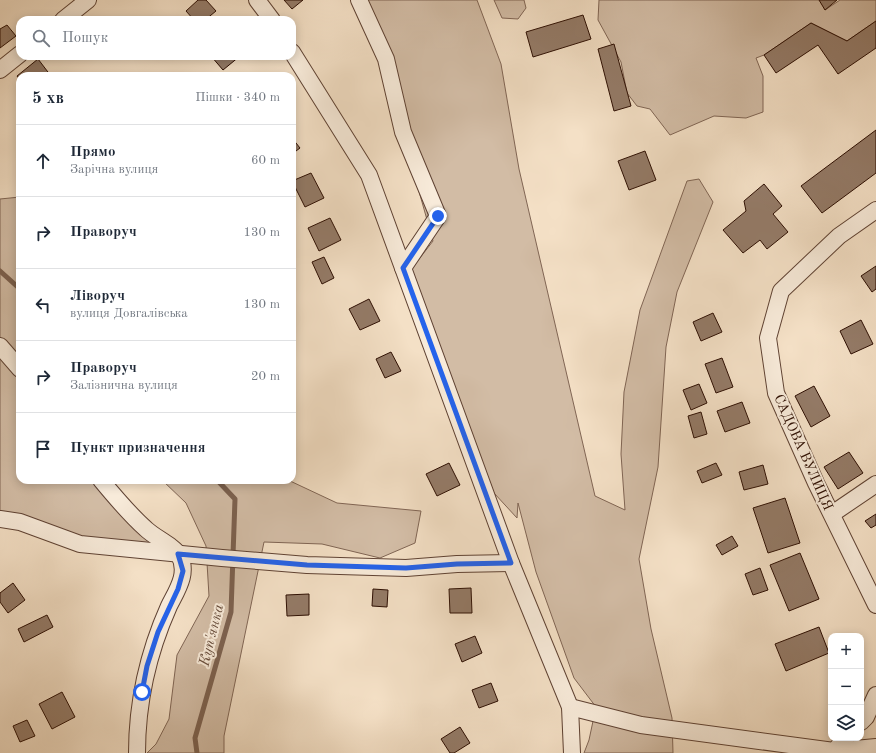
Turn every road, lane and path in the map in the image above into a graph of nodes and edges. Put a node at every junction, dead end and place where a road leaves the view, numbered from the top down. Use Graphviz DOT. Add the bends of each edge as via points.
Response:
graph roads {
  1 [pos="88,0"];
  2 [pos="258,0"];
  3 [pos="359,0"];
  4 [pos="68,16"];
  5 [pos="269,16"];
  6 [pos="16,57"];
  7 [pos="296,58"];
  8 [pos="0,70"];
  9 [pos="876,210"];
  10 [pos="403,268"];
  11 [pos="0,346"];
  12 [pos="16,364"];
  13 [pos="104,484"];
  14 [pos="876,484"];
  15 [pos="832,514"];
  16 [pos="0,519"];
  17 [pos="178,554"];
  18 [pos="511,563"];
  19 [pos="876,605"];
  20 [pos="876,695"];
  21 [pos="570,707"];
  22 [pos="864,719"];
  23 [pos="843,741"];
  24 [pos="876,747"];
  25 [pos="834,751"];
  26 [pos="137,753"];
  27 [pos="572,753"];
  1 -- 4 [label="street"];
  2 -- 5 [label="street"];
  3 -- 10 [label="street" via="386,59 403,132 438,216"];
  6 -- 8 [label="street"];
  7 -- 10 [label="street" via="369,175"];
  9 -- 15 [label="street, САДОВА ВУЛИЦЯ" via="839,236 781,291 768,338 776,393"];
  10 -- 18 [label="street"];
  11 -- 12 [label="street"];
  13 -- 17 [label="street" via="146,529"];
  14 -- 15 [label="street"];
  15 -- 19 [label="street, САДОВА ВУЛИЦЯ"];
  16 -- 17 [label="street" via="20,522 80,544"];
  17 -- 18 [label="street" via="307,565 406,568"];
  17 -- 26 [label="street" via="183,571 147,666"];
  18 -- 21 [label="street"];
  20 -- 22 [label="street"];
  21 -- 25 [label="street" via="641,725"];
  21 -- 27 [label="street"];
  23 -- 25 [label="street"];
  24 -- 25 [label="street"];
}
